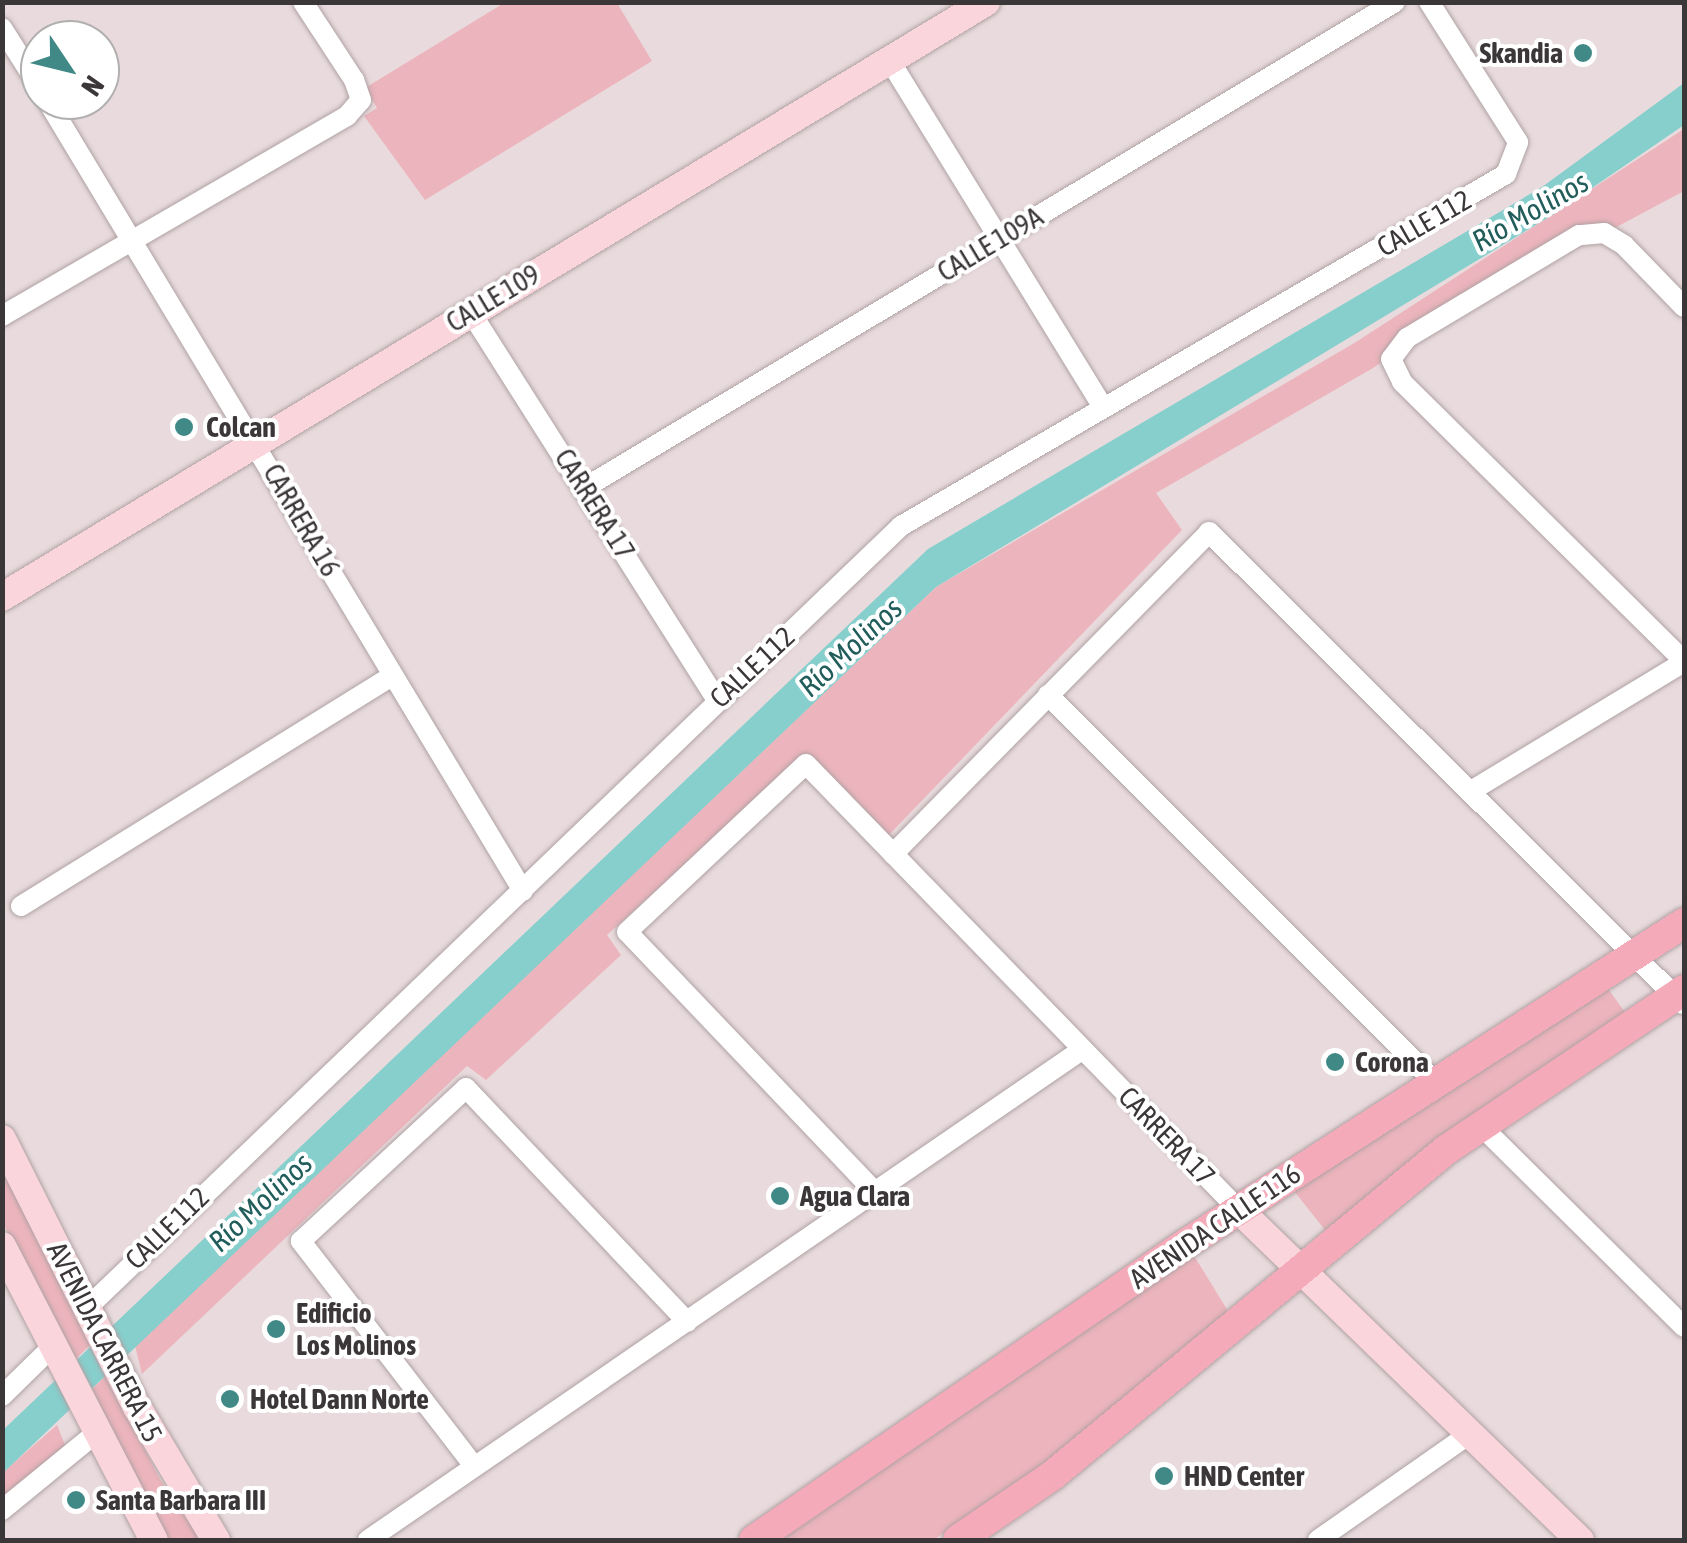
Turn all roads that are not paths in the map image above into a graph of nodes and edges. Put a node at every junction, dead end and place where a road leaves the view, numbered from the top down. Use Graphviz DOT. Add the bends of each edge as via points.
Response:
graph roads {
  1 [pos="303,2"];
  2 [pos="986,2"];
  3 [pos="1396,2"];
  4 [pos="1429,2"];
  5 [pos="2,28"];
  6 [pos="20,56"];
  7 [pos="890,61"];
  8 [pos="58,120"];
  9 [pos="1001,238"];
  10 [pos="127,240"];
  11 [pos="1684,307"];
  12 [pos="470,311"];
  13 [pos="2,316"];
  14 [pos="1102,406"];
  15 [pos="258,445"];
  16 [pos="586,487"];
  17 [pos="2,597"];
  18 [pos="1684,662"];
  19 [pos="392,676"];
  20 [pos="1048,695"];
  21 [pos="717,700"];
  22 [pos="1471,791"];
  23 [pos="893,854"];
  24 [pos="523,891"];
  25 [pos="21,906"];
  26 [pos="1684,923"];
  27 [pos="1634,955"];
  28 [pos="1681,998"];
  29 [pos="1083,1049"];
  30 [pos="1434,1081"];
  31 [pos="1480,1125"];
  32 [pos="2,1140"];
  33 [pos="875,1192"];
  34 [pos="1239,1210"];
  35 [pos="2,1246"];
  36 [pos="1298,1267"];
  37 [pos="93,1320"];
  38 [pos="687,1322"];
  39 [pos="1684,1327"];
  40 [pos="57,1356"];
  41 [pos="2,1396"];
  42 [pos="93,1428"];
  43 [pos="1470,1433"];
  44 [pos="474,1466"];
  45 [pos="2,1510"];
  46 [pos="154,1540"];
  47 [pos="216,1540"];
  48 [pos="368,1540"];
  49 [pos="754,1540"];
  50 [pos="958,1540"];
  51 [pos="1318,1540"];
  52 [pos="1580,1540"];
  1 -- 10 [label="street" via="361,100 347,116"];
  2 -- 7 [label="street, CALLE 109"];
  3 -- 9 [label="street, CALLE 109A"];
  4 -- 14 [label="street, CALLE 112" via="1510,126 1516,160 1483,189"];
  5 -- 6 [label="street"];
  7 -- 9 [label="street"];
  7 -- 12 [label="street, CALLE 109"];
  8 -- 10 [label="street, CARRERA 16"];
  9 -- 14 [label="street"];
  9 -- 16 [label="street, CALLE 109A"];
  10 -- 13 [label="street"];
  10 -- 15 [label="street, CARRERA 16"];
  11 -- 18 [label="street" via="1604,233 1564,244 1408,338 1391,359 1402,382"];
  12 -- 15 [label="street, CALLE 109"];
  12 -- 16 [label="street, CARRERA 17"];
  14 -- 21 [label="street, CALLE 112" via="901,526"];
  15 -- 17 [label="street, CALLE 109"];
  15 -- 19 [label="street, CARRERA 16"];
  16 -- 21 [label="street, CARRERA 17"];
  18 -- 22 [label="street"];
  19 -- 24 [label="street, CARRERA 16"];
  19 -- 25 [label="street"];
  20 -- 22 [label="street" via="1209,532"];
  20 -- 23 [label="street"];
  20 -- 30 [label="street"];
  21 -- 24 [label="street, CALLE 112"];
  22 -- 27 [label="street"];
  23 -- 29 [label="street, CARRERA 17"];
  23 -- 33 [label="street, CARRERA 17" via="806,764 627,932"];
  24 -- 37 [label="street, CALLE 112"];
  26 -- 27 [label="main road, AVENIDA CALLE 116"];
  27 -- 28 [label="street"];
  27 -- 30 [label="main road, AVENIDA CALLE 116"];
  28 -- 31 [label="main road"];
  29 -- 33 [label="street"];
  29 -- 34 [label="street, CARRERA 17"];
  30 -- 34 [label="main road, AVENIDA CALLE 116"];
  31 -- 36 [label="main road"];
  31 -- 39 [label="street"];
  32 -- 37 [label="street, AVENIDA CARRERA 15"];
  33 -- 38 [label="street"];
  34 -- 36 [label="street, CARRERA 17"];
  34 -- 49 [label="main road, AVENIDA CALLE 116"];
  35 -- 40 [label="street, AVENIDA CARRERA 15"];
  36 -- 43 [label="street, CARRERA 17"];
  36 -- 50 [label="main road" via="1053,1475"];
  37 -- 47 [label="street, AVENIDA CARRERA 15"];
  38 -- 44 [label="street"];
  38 -- 44 [label="street" via="466,1088 301,1241"];
  40 -- 41 [label="street"];
  40 -- 42 [label="street, AVENIDA CARRERA 15"];
  42 -- 45 [label="street"];
  42 -- 46 [label="street, AVENIDA CARRERA 15"];
  43 -- 51 [label="street"];
  43 -- 52 [label="street, CARRERA 17"];
  44 -- 48 [label="street"];
}
